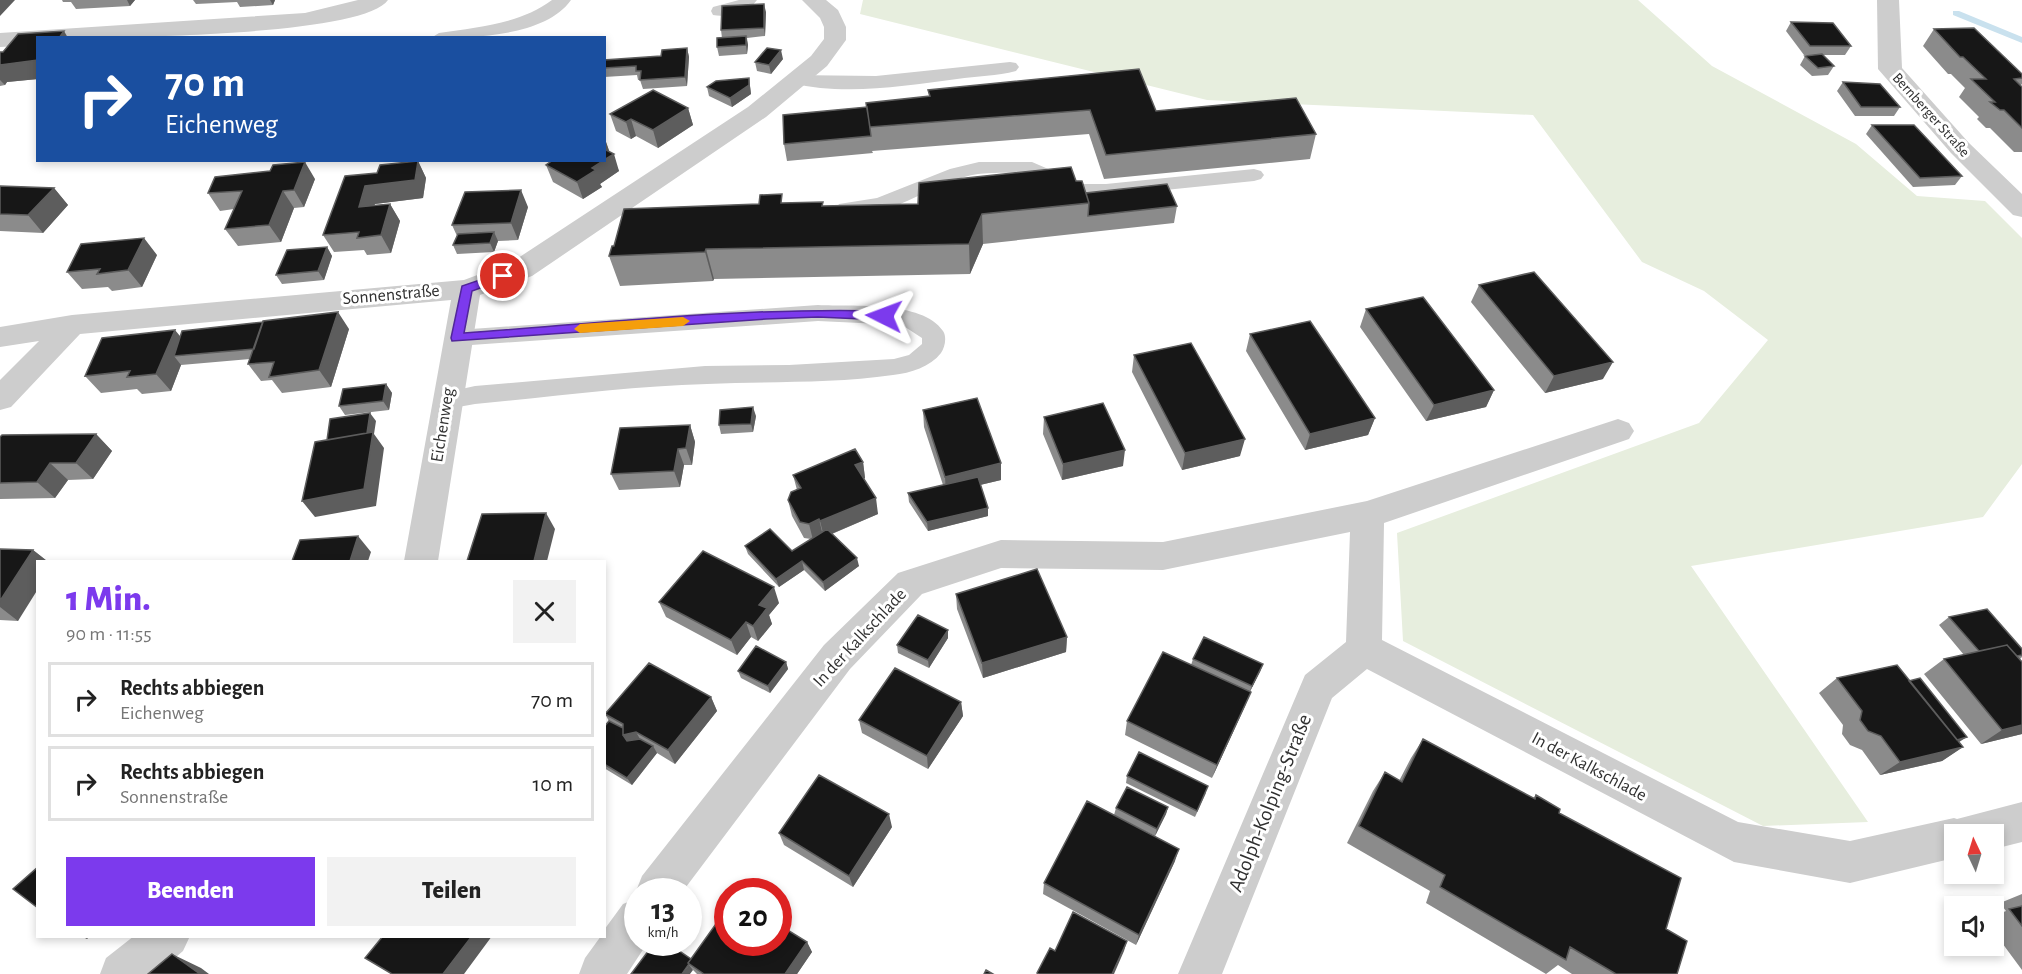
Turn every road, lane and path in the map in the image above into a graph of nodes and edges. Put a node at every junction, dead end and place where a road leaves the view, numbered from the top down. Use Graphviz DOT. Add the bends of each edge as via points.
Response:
graph roads {
  1 [pos="377,0"];
  2 [pos="563,0"];
  3 [pos="749,0"];
  4 [pos="813,0"];
  5 [pos="1888,0"];
  6 [pos="719,11"];
  7 [pos="72,36"];
  8 [pos="449,36"];
  9 [pos="36,38"];
  10 [pos="0,40"];
  11 [pos="1010,68"];
  12 [pos="798,79"];
  13 [pos="1254,175"];
  14 [pos="2022,210"];
  15 [pos="610,211"];
  16 [pos="827,211"];
  17 [pos="640,216"];
  18 [pos="467,289"];
  19 [pos="72,325"];
  20 [pos="0,337"];
  21 [pos="457,338"];
  22 [pos="0,399"];
  23 [pos="447,400"];
  24 [pos="1618,431"];
  25 [pos="1367,515"];
  26 [pos="421,560"];
  27 [pos="1364,649"];
  28 [pos="2022,822"];
  29 [pos="2004,826"];
  30 [pos="1944,840"];
  31 [pos="667,878"];
  32 [pos="166,938"];
  33 [pos="624,940"];
  34 [pos="122,974"];
  35 [pos="601,974"];
  36 [pos="1200,974"];
  1 -- 7 [label="street" via="305,20"];
  2 -- 8 [label="lane" via="527,21"];
  3 -- 6 [label="lane" via="743,6"];
  4 -- 12 [label="street, Sonnenstraße" via="830,15 835,40"];
  5 -- 14 [label="street, Bernberger Straße" via="1890,69"];
  9 -- 10 [label="street"];
  11 -- 12 [label="lane" via="861,82"];
  12 -- 15 [label="street, Sonnenstraße" via="757,112"];
  13 -- 16 [label="lane" via="1082,190 1032,168 979,168 881,204"];
  15 -- 17 [label="lane"];
  15 -- 18 [label="street, Sonnenstraße" via="522,269"];
  18 -- 19 [label="street, Sonnenstraße"];
  18 -- 21 [label="street, Eichenweg"];
  19 -- 20 [label="street, Sonnenstraße"];
  19 -- 22 [label="street"];
  21 -- 23 [label="street, Eichenweg"];
  21 -- 23 [label="lane" via="818,313 905,317 934,335 933,347 917,361 894,367 705,375"];
  23 -- 26 [label="street, Eichenweg"];
  24 -- 25 [label="street, In der Kalkschlade"];
  25 -- 27 [label="street"];
  25 -- 31 [label="street, In der Kalkschlade" via="1162,556 1001,554 910,584 837,657"];
  27 -- 30 [label="street, In der Kalkschlade" via="1734,842 1850,862"];
  27 -- 36 [label="street, Adolph-Kolping-Straße" via="1318,687"];
  28 -- 29 [label="street"];
  32 -- 34 [label="street"];
  33 -- 35 [label="street"];
}
